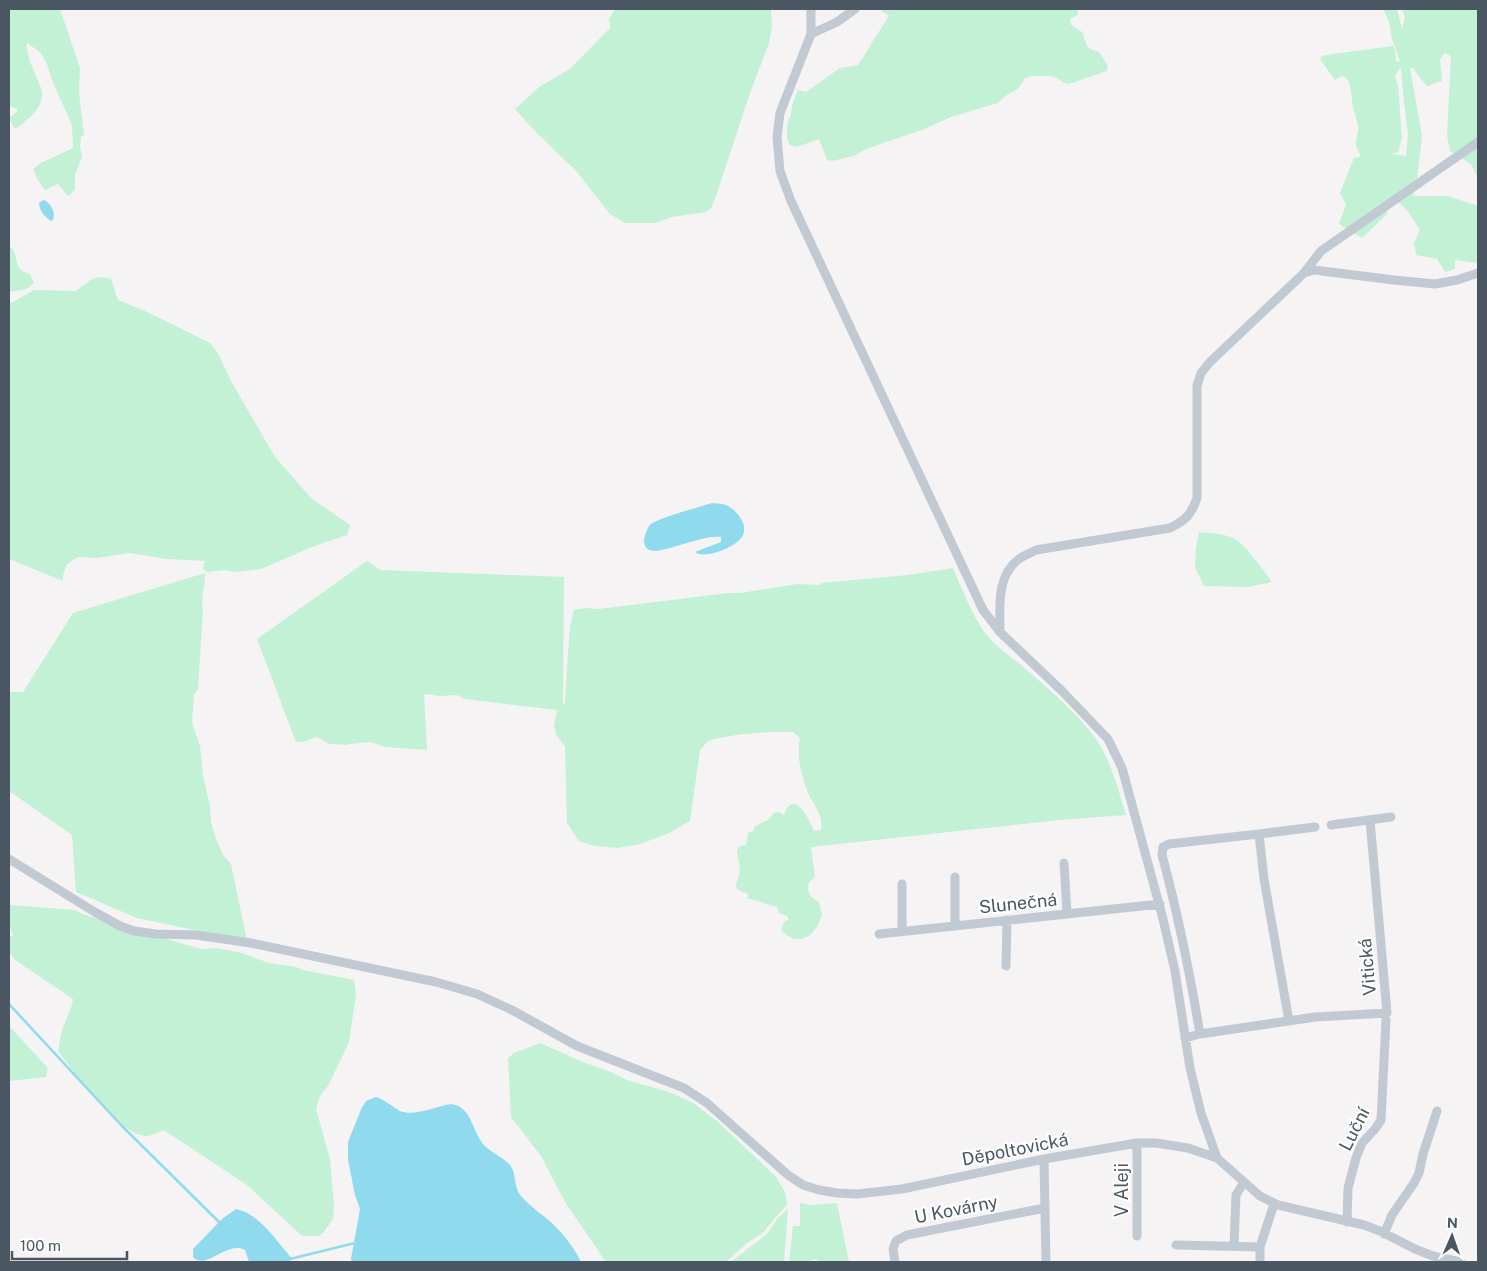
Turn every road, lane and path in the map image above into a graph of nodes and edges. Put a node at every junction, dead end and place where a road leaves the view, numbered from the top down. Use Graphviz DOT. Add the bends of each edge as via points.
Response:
graph roads {
  1 [pos="811,9"];
  2 [pos="855,9"];
  3 [pos="811,34"];
  4 [pos="1478,142"];
  5 [pos="1304,273"];
  6 [pos="1478,273"];
  7 [pos="1000,632"];
  8 [pos="1392,817"];
  9 [pos="1370,820"];
  10 [pos="1331,825"];
  11 [pos="1315,827"];
  12 [pos="1259,834"];
  13 [pos="9,859"];
  14 [pos="1064,863"];
  15 [pos="955,877"];
  16 [pos="902,884"];
  17 [pos="1160,904"];
  18 [pos="1067,914"];
  19 [pos="1007,920"];
  20 [pos="955,926"];
  21 [pos="902,931"];
  22 [pos="879,934"];
  23 [pos="1006,966"];
  24 [pos="1386,1020"];
  25 [pos="1288,1021"];
  26 [pos="1200,1034"];
  27 [pos="1185,1038"];
  28 [pos="1437,1112"];
  29 [pos="1137,1143"];
  30 [pos="1217,1158"];
  31 [pos="1044,1159"];
  32 [pos="1244,1182"];
  33 [pos="1274,1204"];
  34 [pos="1045,1208"];
  35 [pos="1347,1222"];
  36 [pos="1384,1234"];
  37 [pos="1138,1236"];
  38 [pos="1176,1245"];
  39 [pos="1234,1246"];
  40 [pos="1260,1247"];
  41 [pos="895,1262"];
  42 [pos="1046,1262"];
  43 [pos="1260,1262"];
  44 [pos="1462,1262"];
  1 -- 3 [label="street, Děpoltovická"];
  2 -- 3 [label="street"];
  3 -- 7 [label="street, Děpoltovická" via="780,113 777,137 780,171 983,610"];
  4 -- 5 [label="street" via="1322,251"];
  5 -- 6 [label="street" via="1314,270 1435,284"];
  5 -- 7 [label="street" via="1200,373 1197,386 1197,498 1192,511 1170,528 1036,550 1019,558 1002,583"];
  7 -- 17 [label="street, Děpoltovická" via="1108,739 1122,768"];
  8 -- 9 [label="street"];
  9 -- 10 [label="street"];
  9 -- 25 [label="street, Vitická" via="1387,1013"];
  11 -- 12 [label="street"];
  12 -- 25 [label="street"];
  12 -- 26 [label="street" via="1163,847 1162,855 1189,968"];
  13 -- 31 [label="street, Děpoltovická" via="120,926 134,931 251,943 436,982 476,994 576,1046 684,1088 707,1103 788,1175 819,1190 857,1194 902,1189"];
  14 -- 18 [label="street"];
  15 -- 20 [label="street"];
  16 -- 21 [label="street"];
  17 -- 18 [label="street, Slunečná"];
  17 -- 27 [label="street, Děpoltovická"];
  18 -- 19 [label="street, Slunečná"];
  19 -- 20 [label="street, Slunečná"];
  19 -- 23 [label="street"];
  20 -- 21 [label="street, Slunečná"];
  21 -- 22 [label="street, Slunečná"];
  24 -- 35 [label="street, Luční" via="1381,1120 1362,1143 1356,1158 1348,1188"];
  25 -- 26 [label="street, Vitická"];
  26 -- 27 [label="street, Vitická"];
  27 -- 30 [label="street, Děpoltovická" via="1201,1113"];
  28 -- 36 [label="street" via="1419,1173 1392,1215"];
  29 -- 30 [label="street, Děpoltovická" via="1188,1148"];
  29 -- 31 [label="street, Děpoltovická"];
  29 -- 37 [label="street, V Aleji"];
  30 -- 32 [label="street, Děpoltovická"];
  31 -- 34 [label="street"];
  32 -- 33 [label="street, Děpoltovická"];
  32 -- 39 [label="street" via="1236,1195"];
  33 -- 35 [label="street, Děpoltovická"];
  33 -- 40 [label="street"];
  34 -- 41 [label="street, U Kovárny" via="906,1235 896,1241 893,1249"];
  34 -- 42 [label="street"];
  35 -- 36 [label="street, Děpoltovická"];
  36 -- 44 [label="street, Děpoltovická" via="1433,1256"];
  38 -- 39 [label="street"];
  39 -- 40 [label="street"];
  40 -- 43 [label="street"];
}
